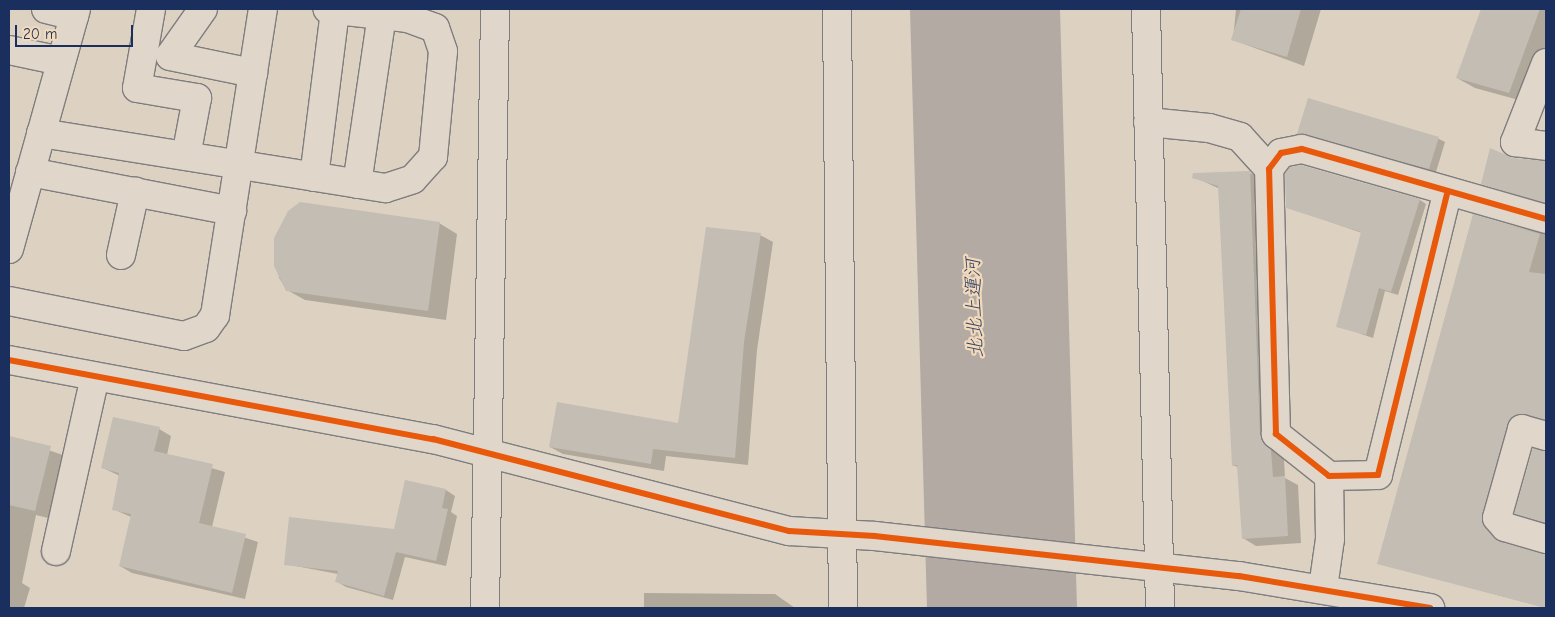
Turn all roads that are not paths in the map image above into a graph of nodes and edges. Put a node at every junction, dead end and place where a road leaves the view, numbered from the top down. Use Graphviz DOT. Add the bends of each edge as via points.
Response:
graph roads {
  1 [pos="46,9"];
  2 [pos="151,9"];
  3 [pos="203,9"];
  4 [pos="263,9"];
  5 [pos="331,9"];
  6 [pos="495,9"];
  7 [pos="837,9"];
  8 [pos="1146,9"];
  9 [pos="76,12"];
  10 [pos="382,15"];
  11 [pos="9,50"];
  12 [pos="61,61"];
  13 [pos="1546,63"];
  14 [pos="253,73"];
  15 [pos="1148,122"];
  16 [pos="41,133"];
  17 [pos="1546,146"];
  18 [pos="186,156"];
  19 [pos="239,165"];
  20 [pos="1269,168"];
  21 [pos="30,172"];
  22 [pos="314,177"];
  23 [pos="357,184"];
  24 [pos="135,192"];
  25 [pos="1448,194"];
  26 [pos="232,211"];
  27 [pos="1546,219"];
  28 [pos="9,249"];
  29 [pos="121,255"];
  30 [pos="9,301"];
  31 [pos="9,360"];
  32 [pos="95,377"];
  33 [pos="1546,436"];
  34 [pos="486,454"];
  35 [pos="1329,476"];
  36 [pos="841,534"];
  37 [pos="1546,539"];
  38 [pos="56,551"];
  39 [pos="1160,567"];
  40 [pos="1323,588"];
  41 [pos="485,608"];
  42 [pos="843,608"];
  43 [pos="1160,608"];
  44 [pos="1430,608"];
  1 -- 9 [label="street"];
  2 -- 18 [label="street" via="137,88 197,98"];
  3 -- 14 [label="street" via="170,56"];
  4 -- 14 [label="street"];
  5 -- 10 [label="street"];
  5 -- 22 [label="street"];
  6 -- 34 [label="street"];
  7 -- 36 [label="street"];
  8 -- 15 [label="street"];
  9 -- 12 [label="street"];
  10 -- 23 [label="street"];
  10 -- 23 [label="street" via="435,28 443,51 433,157 413,179 386,188"];
  11 -- 12 [label="street"];
  12 -- 16 [label="street"];
  13 -- 17 [label="street" via="1514,142"];
  14 -- 19 [label="street"];
  15 -- 20 [label="street" via="1209,128 1240,137"];
  15 -- 39 [label="street"];
  16 -- 18 [label="street"];
  16 -- 21 [label="street"];
  18 -- 19 [label="street"];
  19 -- 22 [label="street"];
  19 -- 26 [label="street"];
  20 -- 25 [label="street" via="1281,153 1302,149"];
  20 -- 35 [label="street" via="1276,434"];
  21 -- 24 [label="street"];
  21 -- 28 [label="street"];
  22 -- 23 [label="street"];
  24 -- 26 [label="street"];
  24 -- 29 [label="street"];
  25 -- 27 [label="street"];
  25 -- 35 [label="street" via="1378,475"];
  26 -- 30 [label="street" via="215,315 206,328 184,336"];
  31 -- 32 [label="street"];
  32 -- 34 [label="street" via="433,439"];
  32 -- 38 [label="street"];
  33 -- 37 [label="street" via="1522,429 1497,518 1505,527"];
  34 -- 36 [label="street" via="789,531"];
  34 -- 41 [label="street"];
  35 -- 40 [label="street" via="1330,538"];
  36 -- 39 [label="street"];
  36 -- 42 [label="street"];
  39 -- 40 [label="street"];
  39 -- 43 [label="street"];
  40 -- 44 [label="street"];
}
